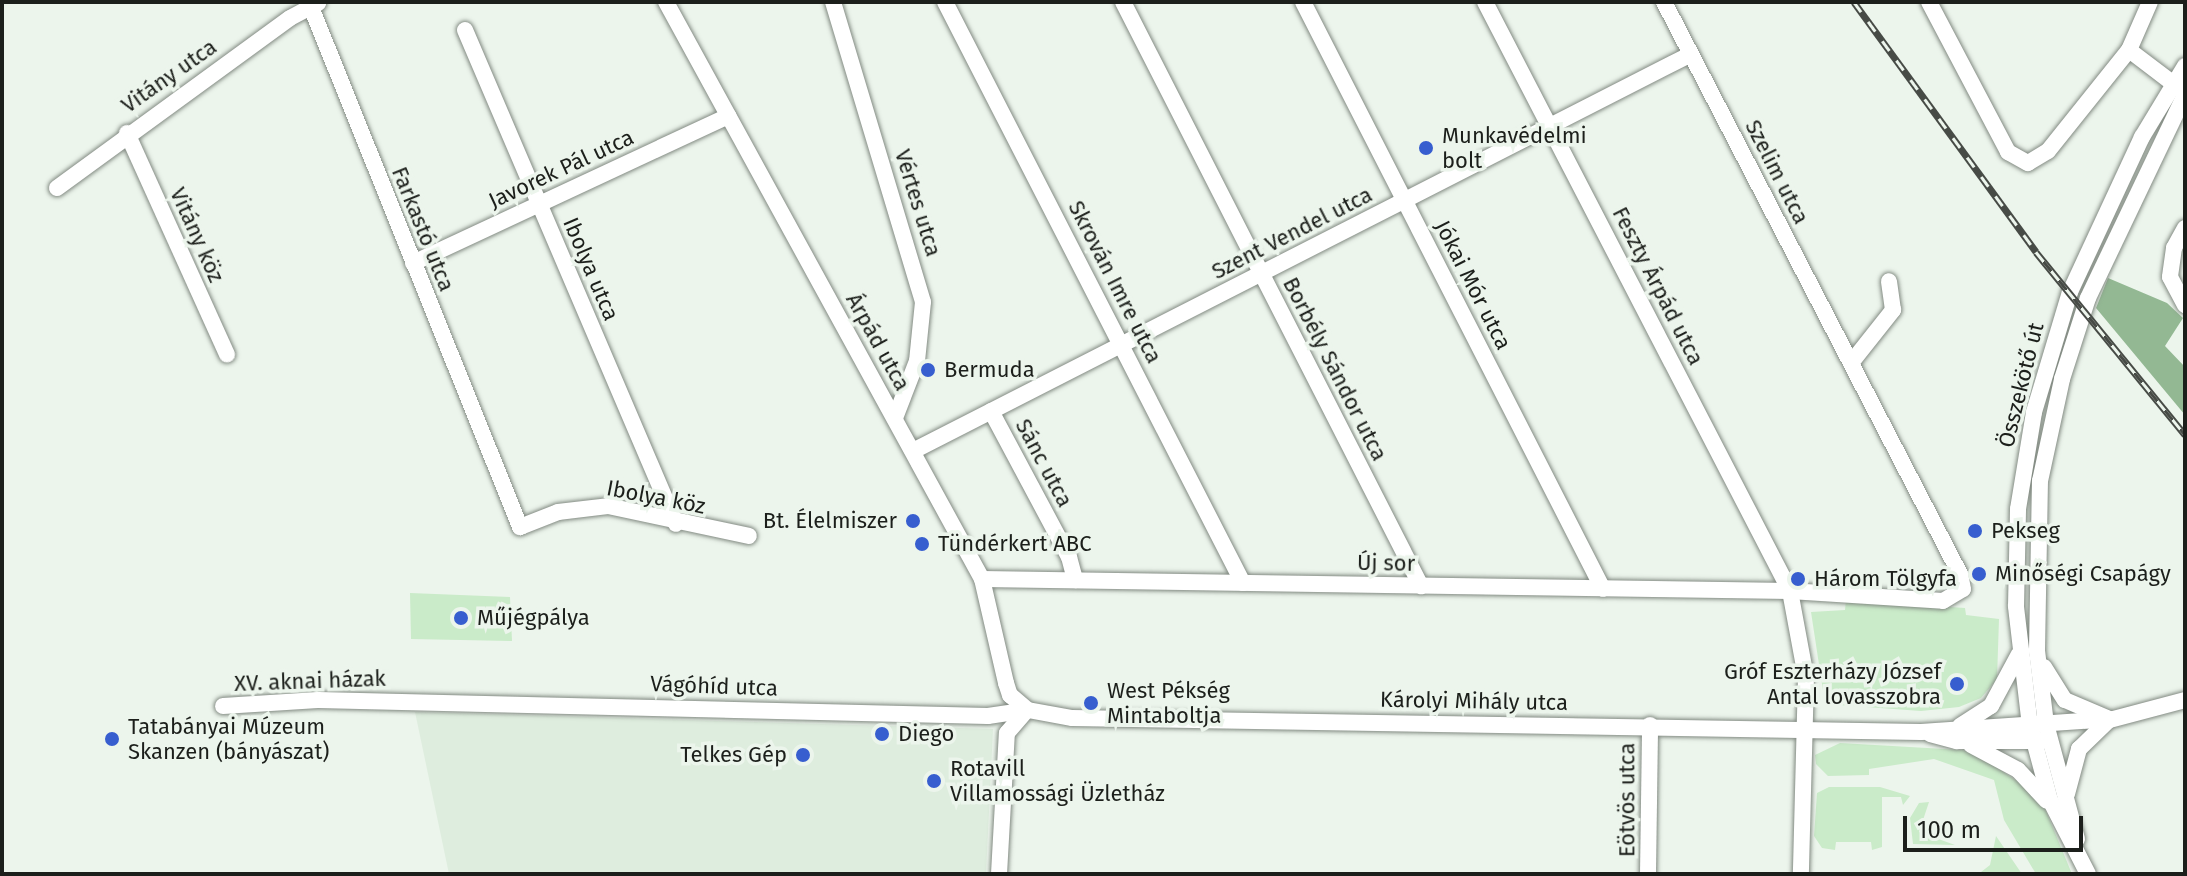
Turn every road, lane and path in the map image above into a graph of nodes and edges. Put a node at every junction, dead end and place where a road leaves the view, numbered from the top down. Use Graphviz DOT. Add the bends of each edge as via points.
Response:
graph roads {
  1 [pos="666,2"];
  2 [pos="833,2"];
  3 [pos="945,2"];
  4 [pos="1123,2"];
  5 [pos="1303,2"];
  6 [pos="1485,2"];
  7 [pos="1664,2"];
  8 [pos="1929,2"];
  9 [pos="313,4"];
  10 [pos="2145,4"];
  11 [pos="465,30"];
  12 [pos="2129,50"];
  13 [pos="1691,54"];
  14 [pos="2185,66"];
  15 [pos="2175,81"];
  16 [pos="2184,97"];
  17 [pos="728,116"];
  18 [pos="1550,126"];
  19 [pos="127,133"];
  20 [pos="57,188"];
  21 [pos="1405,200"];
  22 [pos="539,204"];
  23 [pos="2185,228"];
  24 [pos="413,263"];
  25 [pos="1262,273"];
  26 [pos="1889,281"];
  27 [pos="2185,305"];
  28 [pos="1122,344"];
  29 [pos="227,354"];
  30 [pos="1851,363"];
  31 [pos="991,411"];
  32 [pos="895,418"];
  33 [pos="913,451"];
  34 [pos="499,472"];
  35 [pos="676,524"];
  36 [pos="749,536"];
  37 [pos="982,579"];
  38 [pos="1075,580"];
  39 [pos="1243,583"];
  40 [pos="1421,586"];
  41 [pos="1603,589"];
  42 [pos="1963,589"];
  43 [pos="1790,591"];
  44 [pos="2020,651"];
  45 [pos="2037,651"];
  46 [pos="2185,700"];
  47 [pos="399,701"];
  48 [pos="223,706"];
  49 [pos="1028,710"];
  50 [pos="2111,719"];
  51 [pos="1650,725"];
  52 [pos="1806,727"];
  53 [pos="2040,733"];
  54 [pos="1958,734"];
  55 [pos="2060,805"];
  56 [pos="2086,870"];
  57 [pos="999,874"];
  58 [pos="1648,874"];
  59 [pos="1801,874"];
  1 -- 17 [label="street, Árpád utca"];
  2 -- 32 [label="street, Vértes utca" via="923,302 917,361"];
  3 -- 28 [label="street, Skrován Imre utca"];
  4 -- 25 [label="street, Borbély Sándor utca"];
  5 -- 21 [label="street, Jókai Mór utca"];
  6 -- 18 [label="street, Feszty Árpád utca"];
  7 -- 13 [label="street, Szelim utca"];
  8 -- 12 [label="street" via="2008,152 2028,163 2048,151"];
  9 -- 19 [label="street, Vitány utca"];
  9 -- 24 [label="street, Farkastó utca"];
  10 -- 12 [label="street"];
  11 -- 22 [label="street, Ibolya utca"];
  12 -- 15 [label="street"];
  13 -- 18 [label="street, Szent Vendel utca"];
  13 -- 30 [label="street, Szelim utca"];
  14 -- 15 [label="street, Összekötő út"];
  15 -- 16 [label="street, Összekötő út"];
  15 -- 44 [label="street, Összekötő út" via="2089,247 2042,382 2014,557"];
  16 -- 45 [label="street, Összekötő út" via="2113,239 2062,379 2040,481"];
  17 -- 22 [label="street, Javorek Pál utca"];
  17 -- 32 [label="street, Árpád utca"];
  18 -- 21 [label="street, Szent Vendel utca"];
  18 -- 43 [label="street, Feszty Árpád utca"];
  19 -- 20 [label="street, Vitány utca"];
  19 -- 29 [label="street, Vitány köz"];
  21 -- 25 [label="street, Szent Vendel utca"];
  21 -- 41 [label="street, Jókai Mór utca"];
  22 -- 24 [label="street, Javorek Pál utca"];
  22 -- 35 [label="street, Ibolya utca"];
  23 -- 27 [label="street" via="2174,248 2170,277"];
  24 -- 34 [label="street, Farkastó utca"];
  25 -- 28 [label="street, Szent Vendel utca"];
  25 -- 40 [label="street, Borbély Sándor utca"];
  26 -- 30 [label="street" via="1893,310"];
  28 -- 31 [label="street, Szent Vendel utca"];
  28 -- 39 [label="street, Skrován Imre utca"];
  30 -- 42 [label="street, Szelim utca"];
  31 -- 33 [label="street, Szent Vendel utca"];
  31 -- 38 [label="street, Sánc utca" via="1069,557"];
  32 -- 33 [label="street, Árpád utca"];
  33 -- 37 [label="street, Árpád utca"];
  34 -- 35 [label="street, Ibolya köz" via="520,527 558,512 608,506"];
  35 -- 36 [label="street, Ibolya köz"];
  37 -- 38 [label="street, Új sor"];
  37 -- 49 [label="street, Árpád utca" via="1006,683"];
  38 -- 39 [label="street, Új sor"];
  39 -- 40 [label="street, Új sor"];
  40 -- 41 [label="street, Új sor"];
  41 -- 43 [label="street, Új sor"];
  42 -- 43 [label="street, Új sor" via="1943,601"];
  43 -- 52 [label="street, Feszty Árpád utca" via="1806,677"];
  44 -- 53 [label="street, Összekötő út"];
  44 -- 54 [label="street" via="1991,706"];
  45 -- 50 [label="street" via="2065,700"];
  45 -- 53 [label="street, Összekötő út"];
  46 -- 50 [label="street, Károlyi Mihály utca"];
  47 -- 48 [label="street, XV. aknai házak" via="245,701"];
  47 -- 49 [label="street, Vágóhíd utca" via="988,716"];
  49 -- 51 [label="street, Károlyi Mihály utca" via="1072,718"];
  49 -- 57 [label="street" via="1007,733"];
  50 -- 53 [label="street, Károlyi Mihály utca"];
  50 -- 55 [label="street" via="2079,749"];
  51 -- 52 [label="street, Károlyi Mihály utca"];
  51 -- 58 [label="street, Eötvös utca"];
  52 -- 54 [label="street, Károlyi Mihály utca"];
  52 -- 59 [label="street, Feszty Árpád utca"];
  53 -- 54 [label="street, Károlyi Mihály utca"];
  53 -- 55 [label="street"];
  54 -- 55 [label="street" via="2018,770"];
  55 -- 56 [label="street"];
}
